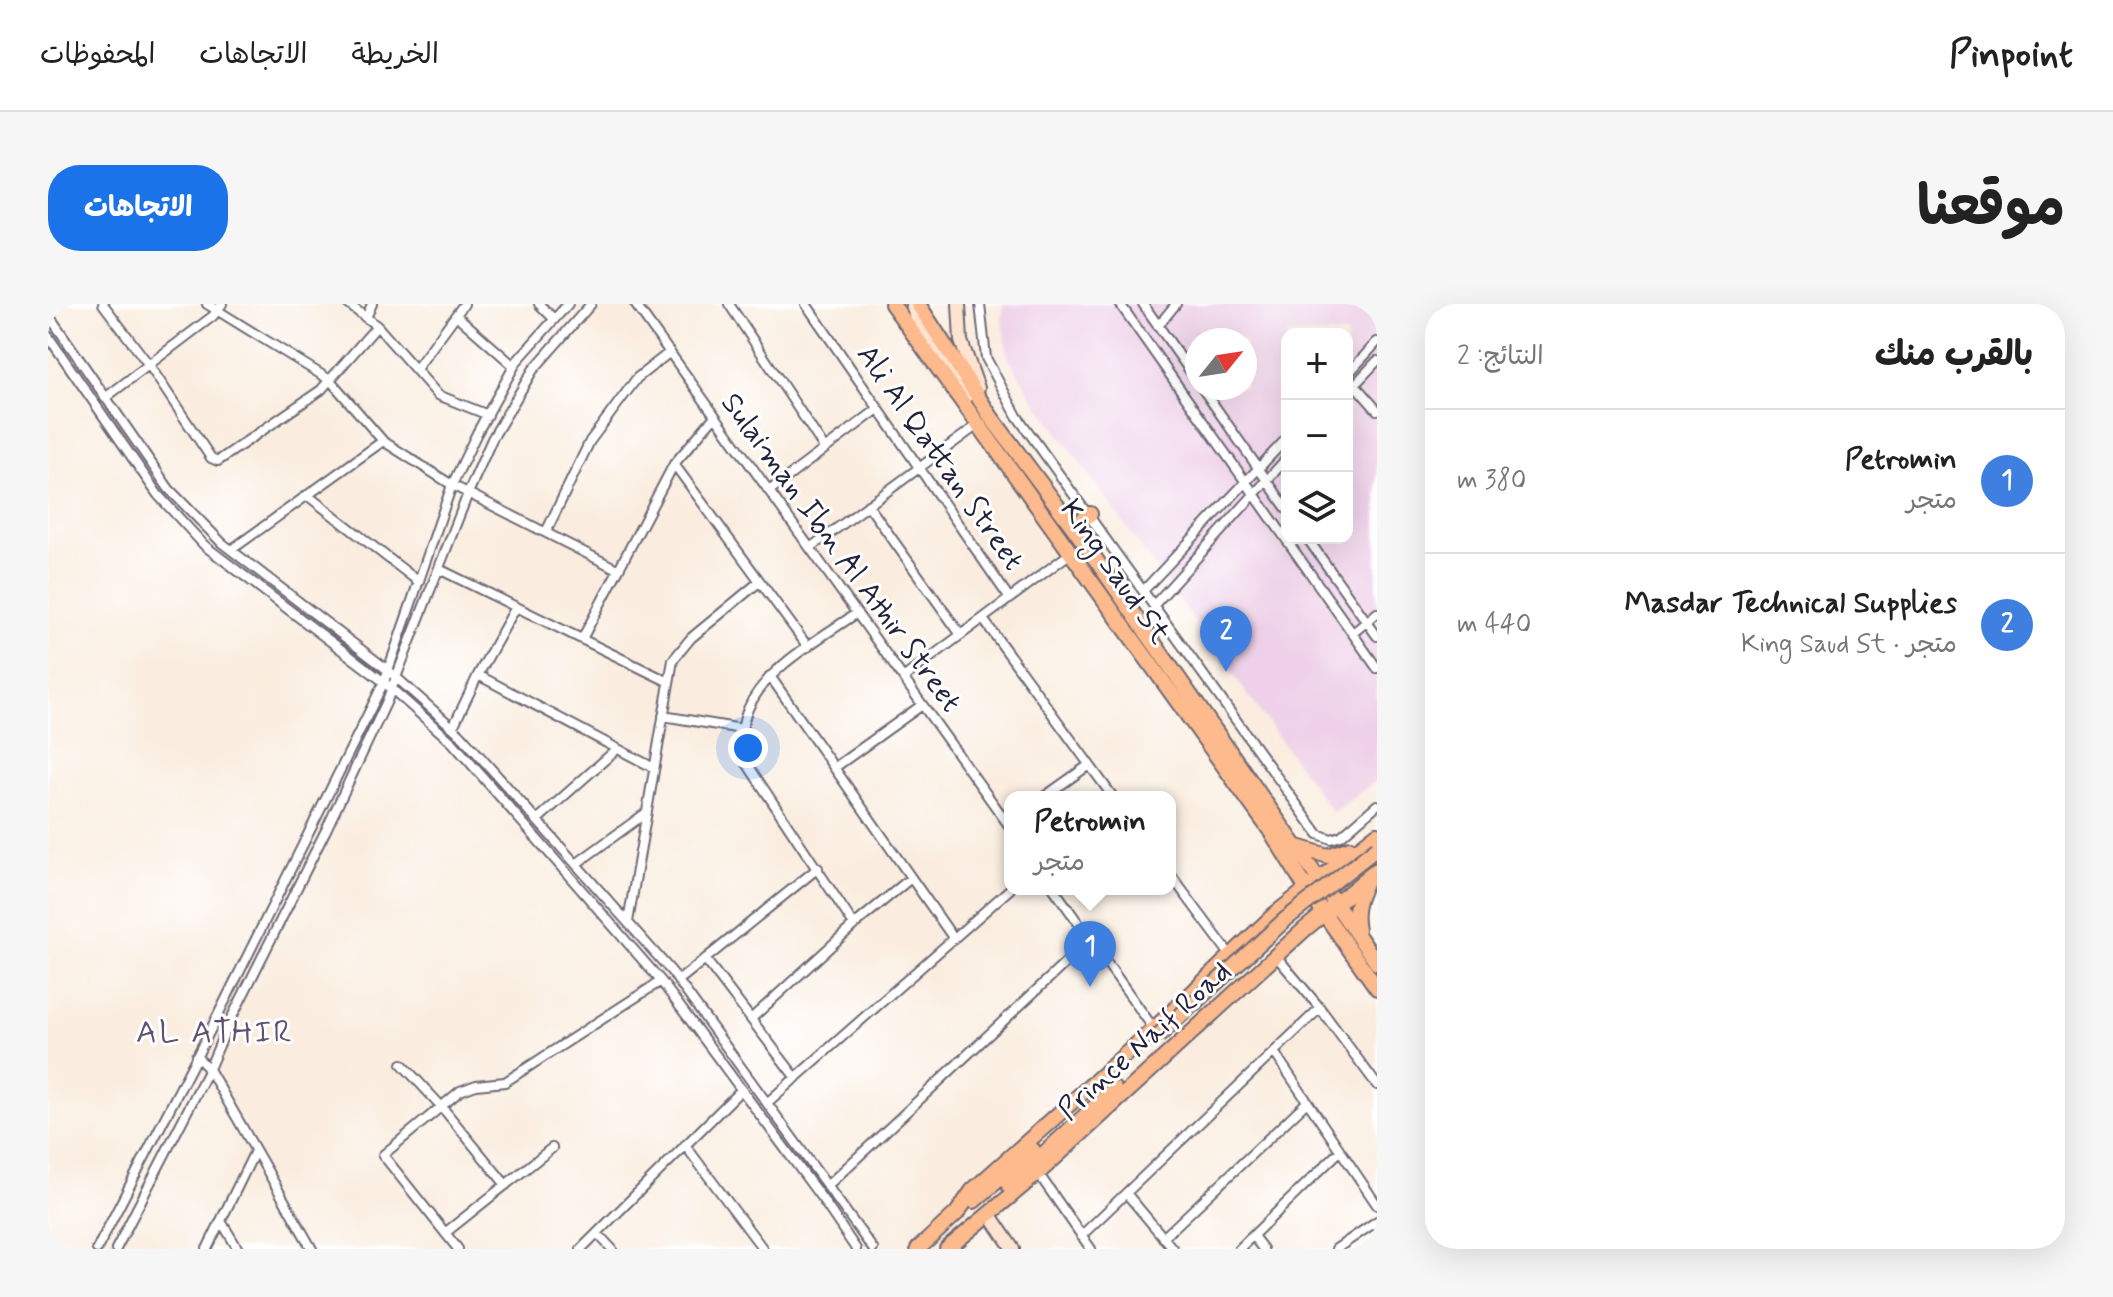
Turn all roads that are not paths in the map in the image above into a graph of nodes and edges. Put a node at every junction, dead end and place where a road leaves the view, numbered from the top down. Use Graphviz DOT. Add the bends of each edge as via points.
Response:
graph roads {
  1 [pos="103,304"];
  2 [pos="207,304"];
  3 [pos="348,304"];
  4 [pos="372,304"];
  5 [pos="464,304"];
  6 [pos="539,304"];
  7 [pos="568,304"];
  8 [pos="591,304"];
  9 [pos="635,304"];
  10 [pos="806,304"];
  11 [pos="892,304"];
  12 [pos="912,304"];
  13 [pos="918,304"];
  14 [pos="959,304"];
  15 [pos="980,304"];
  16 [pos="1120,304"];
  17 [pos="1155,304"];
  18 [pos="732,305"];
  19 [pos="1173,307"];
  20 [pos="219,308"];
  21 [pos="1146,308"];
  22 [pos="48,314"];
  23 [pos="456,315"];
  24 [pos="366,318"];
  25 [pos="554,319"];
  26 [pos="377,326"];
  27 [pos="1158,326"];
  28 [pos="48,336"];
  29 [pos="1377,342"];
  30 [pos="670,352"];
  31 [pos="1377,361"];
  32 [pos="1185,364"];
  33 [pos="149,365"];
  34 [pos="514,366"];
  35 [pos="1353,368"];
  36 [pos="416,369"];
  37 [pos="330,380"];
  38 [pos="1355,385"];
  39 [pos="105,398"];
  40 [pos="1211,400"];
  41 [pos="878,409"];
  42 [pos="1377,410"];
  43 [pos="488,415"];
  44 [pos="715,416"];
  45 [pos="985,420"];
  46 [pos="383,441"];
  47 [pos="1281,444"];
  48 [pos="825,449"];
  49 [pos="674,464"];
  50 [pos="1281,465"];
  51 [pos="919,468"];
  52 [pos="1259,468"];
  53 [pos="1247,481"];
  54 [pos="1267,481"];
  55 [pos="452,485"];
  56 [pos="469,491"];
  57 [pos="769,491"];
  58 [pos="1255,494"];
  59 [pos="307,495"];
  60 [pos="1281,501"];
  61 [pos="868,505"];
  62 [pos="1090,514"];
  63 [pos="1073,527"];
  64 [pos="546,532"];
  65 [pos="1304,544"];
  66 [pos="1312,544"];
  67 [pos="810,548"];
  68 [pos="231,550"];
  69 [pos="1296,551"];
  70 [pos="1072,552"];
  71 [pos="439,569"];
  72 [pos="617,569"];
  73 [pos="419,582"];
  74 [pos="759,582"];
  75 [pos="1144,590"];
  76 [pos="1010,599"];
  77 [pos="1154,605"];
  78 [pos="516,607"];
  79 [pos="857,613"];
  80 [pos="1377,613"];
  81 [pos="983,619"];
  82 [pos="1367,622"];
  83 [pos="1353,633"];
  84 [pos="1376,634"];
  85 [pos="961,635"];
  86 [pos="582,639"];
  87 [pos="808,647"];
  88 [pos="1377,668"];
  89 [pos="389,671"];
  90 [pos="478,675"];
  91 [pos="770,676"];
  92 [pos="397,678"];
  93 [pos="903,678"];
  94 [pos="384,682"];
  95 [pos="669,682"];
  96 [pos="392,689"];
  97 [pos="922,705"];
  98 [pos="663,716"];
  99 [pos="453,727"];
  100 [pos="742,729"];
  101 [pos="617,749"];
  102 [pos="1089,765"];
  103 [pos="654,768"];
  104 [pos="834,768"];
  105 [pos="1052,791"];
  106 [pos="1108,791"];
  107 [pos="1377,805"];
  108 [pos="647,813"];
  109 [pos="1004,816"];
  110 [pos="537,820"];
  111 [pos="1272,833"];
  112 [pos="1375,840"];
  113 [pos="1296,847"];
  114 [pos="1377,858"];
  115 [pos="576,864"];
  116 [pos="818,868"];
  117 [pos="1373,873"];
  118 [pos="911,878"];
  119 [pos="1320,879"];
  120 [pos="1176,882"];
  121 [pos="1306,888"];
  122 [pos="1004,894"];
  123 [pos="1058,895"];
  124 [pos="1337,903"];
  125 [pos="1324,913"];
  126 [pos="1275,914"];
  127 [pos="628,922"];
  128 [pos="854,925"];
  129 [pos="1358,934"];
  130 [pos="1297,936"];
  131 [pos="954,939"];
  132 [pos="1090,940"];
  133 [pos="1351,950"];
  134 [pos="1231,956"];
  135 [pos="1276,956"];
  136 [pos="705,959"];
  137 [pos="1377,963"];
  138 [pos="661,981"];
  139 [pos="678,981"];
  140 [pos="1377,988"];
  141 [pos="1320,1008"];
  142 [pos="752,1018"];
  143 [pos="1158,1036"];
  144 [pos="1274,1052"];
  145 [pos="196,1056"];
  146 [pos="402,1064"];
  147 [pos="209,1069"];
  148 [pos="796,1078"];
  149 [pos="1377,1085"];
  150 [pos="741,1090"];
  151 [pos="768,1102"];
  152 [pos="1307,1102"];
  153 [pos="441,1106"];
  154 [pos="685,1145"];
  155 [pos="552,1148"];
  156 [pos="255,1151"];
  157 [pos="1340,1151"];
  158 [pos="1038,1173"];
  159 [pos="506,1185"];
  160 [pos="828,1185"];
  161 [pos="1126,1193"];
  162 [pos="823,1200"];
  163 [pos="1377,1205"];
  164 [pos="842,1206"];
  165 [pos="990,1215"];
  166 [pos="221,1221"];
  167 [pos="1377,1221"];
  168 [pos="968,1230"];
  169 [pos="445,1233"];
  170 [pos="597,1233"];
  171 [pos="1081,1236"];
  172 [pos="1253,1236"];
  173 [pos="1163,1238"];
  174 [pos="97,1249"];
  175 [pos="116,1249"];
  176 [pos="207,1249"];
  177 [pos="238,1249"];
  178 [pos="312,1249"];
  179 [pos="458,1249"];
  180 [pos="581,1249"];
  181 [pos="612,1249"];
  182 [pos="763,1249"];
  183 [pos="856,1249"];
  184 [pos="873,1249"];
  185 [pos="918,1249"];
  186 [pos="947,1249"];
  187 [pos="1013,1249"];
  188 [pos="1091,1249"];
  189 [pos="1173,1249"];
  190 [pos="1239,1249"];
  191 [pos="1263,1249"];
  192 [pos="1336,1249"];
  1 -- 33 [label="street"];
  2 -- 20 [label="street"];
  3 -- 24 [label="street"];
  4 -- 24 [label="street"];
  5 -- 23 [label="street"];
  6 -- 25 [label="street"];
  7 -- 25 [label="street"];
  8 -- 56 [label="street" via="514,399"];
  9 -- 30 [label="street, Sulaiman Ibn Al Athir Street"];
  10 -- 41 [label="street, Ali Al Qattan Street"];
  11 -- 45 [label="main road, King Saud St"];
  12 -- 45 [label="main road" via="917,321"];
  13 -- 45 [label="main road, King Saud St"];
  14 -- 45 [label="main road" via="961,341"];
  15 -- 62 [label="street" via="986,358 1017,416"];
  16 -- 53 [label="street"];
  17 -- 21 [label="street"];
  18 -- 48 [label="street"];
  19 -- 21 [label="street"];
  19 -- 27 [label="street"];
  20 -- 33 [label="street"];
  20 -- 37 [label="street"];
  21 -- 27 [label="street"];
  22 -- 39 [label="street"];
  23 -- 34 [label="street"];
  23 -- 36 [label="street"];
  24 -- 26 [label="street"];
  25 -- 34 [label="street"];
  26 -- 36 [label="street"];
  26 -- 37 [label="street"];
  27 -- 32 [label="street"];
  28 -- 94 [label="street" via="158,495 205,546"];
  29 -- 35 [label="street"];
  30 -- 44 [label="street, Sulaiman Ibn Al Athir Street"];
  30 -- 64 [label="street" via="637,378 590,441"];
  31 -- 38 [label="street"];
  33 -- 37 [label="street" via="218,461"];
  33 -- 39 [label="street"];
  34 -- 43 [label="street"];
  36 -- 43 [label="street" via="438,395"];
  37 -- 46 [label="street"];
  38 -- 42 [label="street"];
  39 -- 68 [label="street" via="169,489"];
  40 -- 52 [label="street"];
  41 -- 48 [label="street"];
  41 -- 51 [label="street, Ali Al Qattan Street"];
  43 -- 55 [label="street"];
  44 -- 49 [label="street"];
  44 -- 57 [label="street, Sulaiman Ibn Al Athir Street"];
  45 -- 51 [label="street"];
  45 -- 63 [label="main road, King Saud St"];
  45 -- 70 [label="main road, King Saud St"];
  46 -- 55 [label="street"];
  46 -- 59 [label="street"];
  47 -- 52 [label="street"];
  48 -- 57 [label="street"];
  49 -- 72 [label="street"];
  49 -- 74 [label="street"];
  50 -- 54 [label="street"];
  51 -- 61 [label="street"];
  51 -- 76 [label="street, Ali Al Qattan Street"];
  52 -- 53 [label="street"];
  52 -- 54 [label="street"];
  53 -- 58 [label="street"];
  53 -- 75 [label="street"];
  54 -- 58 [label="street"];
  54 -- 60 [label="street"];
  55 -- 56 [label="street"];
  55 -- 73 [label="street"];
  56 -- 64 [label="street"];
  56 -- 71 [label="street"];
  57 -- 67 [label="street, Sulaiman Ibn Al Athir Street"];
  58 -- 69 [label="street"];
  58 -- 77 [label="street"];
  59 -- 68 [label="street"];
  59 -- 73 [label="street"];
  61 -- 67 [label="street"];
  61 -- 85 [label="street"];
  62 -- 63 [label="main road"];
  62 -- 75 [label="street"];
  63 -- 113 [label="main road, King Saud St"];
  64 -- 72 [label="street"];
  65 -- 69 [label="street"];
  66 -- 82 [label="street"];
  67 -- 79 [label="street, Sulaiman Ibn Al Athir Street"];
  68 -- 89 [label="street"];
  69 -- 83 [label="street"];
  70 -- 76 [label="street"];
  70 -- 111 [label="main road, King Saud St"];
  71 -- 78 [label="street"];
  71 -- 92 [label="street"];
  72 -- 86 [label="street"];
  73 -- 89 [label="street"];
  74 -- 87 [label="street"];
  74 -- 95 [label="street" via="691,638 673,660"];
  75 -- 77 [label="street"];
  76 -- 81 [label="street"];
  77 -- 107 [label="street" via="1318,834 1341,836"];
  78 -- 86 [label="street"];
  78 -- 90 [label="street"];
  79 -- 87 [label="street"];
  79 -- 93 [label="street, Sulaiman Ibn Al Athir Street"];
  80 -- 82 [label="street"];
  81 -- 85 [label="street"];
  81 -- 102 [label="street"];
  82 -- 83 [label="street"];
  82 -- 84 [label="street"];
  83 -- 88 [label="street"];
  85 -- 93 [label="street"];
  86 -- 95 [label="street"];
  87 -- 91 [label="street"];
  89 -- 92 [label="street"];
  89 -- 94 [label="street"];
  90 -- 99 [label="street"];
  90 -- 101 [label="street"];
  91 -- 100 [label="street" via="756,693"];
  91 -- 104 [label="street"];
  92 -- 96 [label="street"];
  92 -- 99 [label="street"];
  93 -- 97 [label="street, Sulaiman Ibn Al Athir Street"];
  94 -- 96 [label="street"];
  94 -- 145 [label="street"];
  95 -- 98 [label="street"];
  96 -- 138 [label="street" via="453,743"];
  96 -- 147 [label="street"];
  97 -- 104 [label="street"];
  97 -- 109 [label="street, Sulaiman Ibn Al Athir Street"];
  98 -- 100 [label="street"];
  98 -- 103 [label="street"];
  99 -- 110 [label="street"];
  100 -- 116 [label="street" via="740,753"];
  101 -- 103 [label="street"];
  101 -- 110 [label="street"];
  102 -- 105 [label="street"];
  102 -- 106 [label="street"];
  103 -- 108 [label="street"];
  104 -- 118 [label="street"];
  108 -- 115 [label="street"];
  108 -- 127 [label="street"];
  110 -- 115 [label="street"];
  111 -- 121 [label="main road, King Saud St"];
  111 -- 126 [label="main road" via="1296,881"];
  112 -- 113 [label="main road" via="1328,856"];
  112 -- 119 [label="main road, Prince Naif Road"];
  112 -- 143 [label="main road, bridge"];
  113 -- 119 [label="main road, King Saud St"];
  114 -- 143 [label="main road"];
  115 -- 127 [label="street"];
  116 -- 128 [label="street"];
  116 -- 136 [label="street"];
  117 -- 124 [label="main road, Prince Naif Road"];
  117 -- 129 [label="main road" via="1357,900"];
  118 -- 128 [label="street"];
  118 -- 131 [label="street"];
  119 -- 121 [label="main road, Prince Naif Road"];
  119 -- 124 [label="main road, King Saud St"];
  120 -- 134 [label="street"];
  121 -- 125 [label="main road, King Saud St"];
  121 -- 126 [label="main road, Prince Naif Road"];
  122 -- 131 [label="street"];
  123 -- 132 [label="street"];
  124 -- 125 [label="main road, Prince Naif Road"];
  124 -- 129 [label="main road, King Saud St"];
  125 -- 130 [label="main road, Prince Naif Road"];
  125 -- 133 [label="main road, King Saud St"];
  126 -- 134 [label="main road, Prince Naif Road"];
  127 -- 139 [label="street"];
  128 -- 142 [label="street"];
  129 -- 137 [label="main road, King Saud St"];
  130 -- 133 [label="main road" via="1321,928"];
  130 -- 135 [label="main road, Prince Naif Road"];
  131 -- 148 [label="street"];
  132 -- 143 [label="street"];
  132 -- 160 [label="street"];
  133 -- 140 [label="main road, King Saud St"];
  134 -- 143 [label="main road, Prince Naif Road"];
  135 -- 141 [label="street"];
  135 -- 158 [label="main road, Prince Naif Road"];
  136 -- 139 [label="street"];
  136 -- 142 [label="street"];
  138 -- 150 [label="street"];
  138 -- 153 [label="street" via="505,1082 476,1085"];
  139 -- 151 [label="street"];
  141 -- 144 [label="street"];
  141 -- 149 [label="street"];
  142 -- 148 [label="street"];
  143 -- 168 [label="main road"];
  143 -- 185 [label="main road"];
  144 -- 152 [label="street"];
  144 -- 161 [label="street"];
  145 -- 147 [label="street"];
  145 -- 174 [label="street"];
  146 -- 153 [label="street"];
  147 -- 156 [label="street"];
  147 -- 175 [label="street"];
  148 -- 151 [label="street"];
  150 -- 154 [label="street"];
  150 -- 162 [label="street"];
  151 -- 160 [label="street"];
  152 -- 157 [label="street"];
  152 -- 173 [label="street"];
  153 -- 159 [label="street"];
  153 -- 169 [label="street" via="383,1155"];
  154 -- 170 [label="street"];
  154 -- 182 [label="street"];
  155 -- 159 [label="street"];
  156 -- 166 [label="street"];
  156 -- 178 [label="street"];
  157 -- 163 [label="street"];
  157 -- 172 [label="street"];
  158 -- 165 [label="main road, Prince Naif Road"];
  158 -- 171 [label="street"];
  159 -- 169 [label="street"];
  160 -- 164 [label="street"];
  161 -- 171 [label="street"];
  161 -- 173 [label="street"];
  162 -- 164 [label="street"];
  162 -- 183 [label="street"];
  164 -- 184 [label="street"];
  165 -- 168 [label="main road, Prince Naif Road"];
  165 -- 187 [label="main road"];
  166 -- 176 [label="street"];
  166 -- 177 [label="street"];
  167 -- 192 [label="street"];
  168 -- 186 [label="main road, Prince Naif Road"];
  169 -- 179 [label="street"];
  170 -- 180 [label="street"];
  170 -- 181 [label="street"];
  171 -- 188 [label="street"];
  172 -- 190 [label="street"];
  172 -- 191 [label="street"];
  173 -- 189 [label="street"];
}
